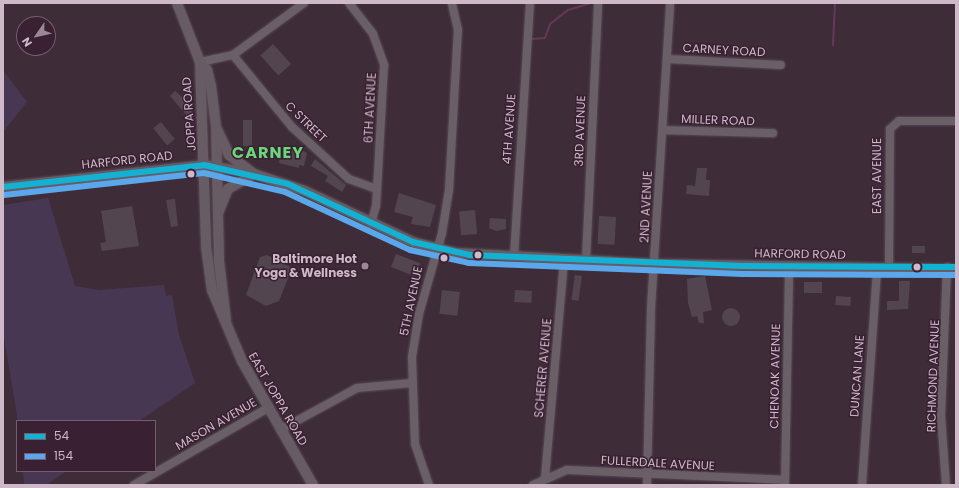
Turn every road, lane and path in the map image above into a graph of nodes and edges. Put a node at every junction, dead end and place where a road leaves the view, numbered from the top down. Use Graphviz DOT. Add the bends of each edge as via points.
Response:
graph roads {
  1 [pos="177,3"];
  2 [pos="304,3"];
  3 [pos="348,3"];
  4 [pos="452,3"];
  5 [pos="530,3"];
  6 [pos="598,3"];
  7 [pos="670,3"];
  8 [pos="233,55"];
  9 [pos="667,59"];
  10 [pos="200,62"];
  11 [pos="781,65"];
  12 [pos="956,121"];
  13 [pos="216,127"];
  14 [pos="663,130"];
  15 [pos="773,133"];
  16 [pos="204,165"];
  17 [pos="216,166"];
  18 [pos="254,174"];
  19 [pos="3,187"];
  20 [pos="377,189"];
  21 [pos="217,221"];
  22 [pos="371,224"];
  23 [pos="437,249"];
  24 [pos="514,257"];
  25 [pos="564,260"];
  26 [pos="586,260"];
  27 [pos="654,264"];
  28 [pos="789,267"];
  29 [pos="877,268"];
  30 [pos="889,268"];
  31 [pos="954,269"];
  32 [pos="226,323"];
  33 [pos="412,383"];
  34 [pos="268,408"];
  35 [pos="280,430"];
  36 [pos="647,475"];
  37 [pos="545,478"];
  38 [pos="785,482"];
  39 [pos="134,485"];
  40 [pos="313,485"];
  41 [pos="429,485"];
  42 [pos="533,485"];
  43 [pos="647,485"];
  44 [pos="862,485"];
  45 [pos="946,485"];
  1 -- 10 [label="main road, JOPPA ROAD"];
  2 -- 8 [label="street"];
  3 -- 20 [label="street, 6TH AVENUE" via="373,34 384,65"];
  4 -- 23 [label="street, 5TH AVENUE" via="458,30 450,185"];
  5 -- 24 [label="street, 4TH AVENUE"];
  6 -- 26 [label="street, 3RD AVENUE"];
  7 -- 9 [label="street, 2ND AVENUE"];
  8 -- 10 [label="street"];
  8 -- 20 [label="street, C STREET" via="292,127 349,179"];
  9 -- 11 [label="street, CARNEY ROAD"];
  9 -- 14 [label="street, 2ND AVENUE"];
  10 -- 13 [label="main road, JOPPA ROAD" via="207,70"];
  10 -- 16 [label="main road, JOPPA ROAD" via="198,74"];
  12 -- 30 [label="street, EAST AVENUE" via="899,121 890,129"];
  13 -- 17 [label="main road, JOPPA ROAD"];
  13 -- 18 [label="main road" via="229,156"];
  14 -- 15 [label="street, MILLER ROAD"];
  14 -- 27 [label="street, 2ND AVENUE"];
  16 -- 17 [label="main road, HARFORD ROAD"];
  16 -- 19 [label="main road, HARFORD ROAD"];
  16 -- 32 [label="main road, EAST JOPPA ROAD" via="207,260 216,305"];
  17 -- 18 [label="main road, HARFORD ROAD"];
  17 -- 21 [label="main road, EAST JOPPA ROAD"];
  18 -- 21 [label="main road" via="228,189"];
  18 -- 22 [label="main road, HARFORD ROAD" via="305,191"];
  20 -- 22 [label="street, 6TH AVENUE"];
  21 -- 32 [label="main road, EAST JOPPA ROAD"];
  22 -- 23 [label="main road, HARFORD ROAD"];
  23 -- 24 [label="main road, HARFORD ROAD"];
  23 -- 33 [label="street, 5TH AVENUE" via="418,314"];
  24 -- 25 [label="main road, HARFORD ROAD"];
  25 -- 26 [label="main road, HARFORD ROAD"];
  25 -- 37 [label="street, SCHERER AVENUE"];
  26 -- 27 [label="main road, HARFORD ROAD"];
  27 -- 28 [label="main road, HARFORD ROAD"];
  27 -- 36 [label="street, 2ND AVENUE"];
  28 -- 29 [label="main road, HARFORD ROAD"];
  28 -- 38 [label="street, CHENOAK AVENUE"];
  29 -- 30 [label="main road, HARFORD ROAD"];
  29 -- 44 [label="street, DUNCAN LANE"];
  30 -- 31 [label="main road, HARFORD ROAD"];
  31 -- 45 [label="street, RICHMOND AVENUE" via="941,416"];
  32 -- 34 [label="main road, EAST JOPPA ROAD" via="237,351"];
  33 -- 35 [label="street" via="358,388"];
  33 -- 41 [label="street, 5TH AVENUE" via="415,444"];
  34 -- 35 [label="main road, EAST JOPPA ROAD"];
  34 -- 39 [label="street, MASON AVENUE"];
  35 -- 40 [label="main road, EAST JOPPA ROAD"];
  36 -- 37 [label="street, FULLERDALE AVENUE" via="567,470"];
  36 -- 38 [label="street, FULLERDALE AVENUE"];
  36 -- 43 [label="street, 2ND AVENUE"];
  37 -- 42 [label="street, FULLERDALE AVENUE"];
}
